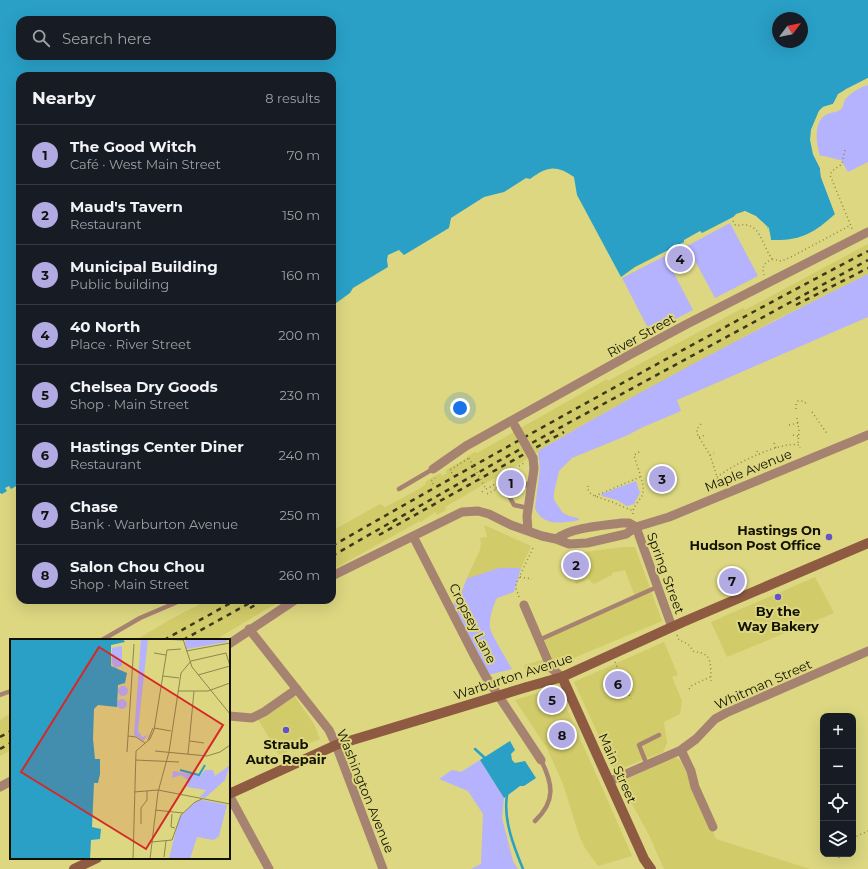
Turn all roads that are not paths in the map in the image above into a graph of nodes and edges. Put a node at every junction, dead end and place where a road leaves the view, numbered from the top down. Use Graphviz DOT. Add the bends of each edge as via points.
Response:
graph roads {
  1 [pos="868,232"];
  2 [pos="513,423"];
  3 [pos="868,435"];
  4 [pos="435,473"];
  5 [pos="532,482"];
  6 [pos="399,489"];
  7 [pos="528,508"];
  8 [pos="636,527"];
  9 [pos="528,531"];
  10 [pos="413,536"];
  11 [pos="556,539"];
  12 [pos="868,543"];
  13 [pos="336,574"];
  14 [pos="657,587"];
  15 [pos="522,603"];
  16 [pos="171,604"];
  17 [pos="289,604"];
  18 [pos="249,629"];
  19 [pos="675,631"];
  20 [pos="104,639"];
  21 [pos="539,640"];
  22 [pos="230,643"];
  23 [pos="868,651"];
  24 [pos="562,677"];
  25 [pos="296,689"];
  26 [pos="10,691"];
  27 [pos="0,695"];
  28 [pos="230,716"];
  29 [pos="659,735"];
  30 [pos="336,745"];
  31 [pos="681,750"];
  32 [pos="541,760"];
  33 [pos="646,765"];
  34 [pos="610,781"];
  35 [pos="10,782"];
  36 [pos="0,787"];
  37 [pos="230,794"];
  38 [pos="230,796"];
  39 [pos="535,821"];
  40 [pos="713,827"];
  41 [pos="95,859"];
  42 [pos="74,869"];
  43 [pos="269,869"];
  44 [pos="383,869"];
  45 [pos="650,869"];
  1 -- 2 [label="street, River Street" via="687,324"];
  2 -- 4 [label="street, River Street" via="466,446"];
  2 -- 5 [label="street, bridge" via="534,469"];
  3 -- 8 [label="street, Maple Avenue" via="669,517"];
  4 -- 6 [label="lane"];
  5 -- 7 [label="street"];
  5 -- 7 [label="lane" via="512,493 510,498 514,506"];
  7 -- 9 [label="street"];
  8 -- 11 [label="street" via="622,523 574,530"];
  8 -- 11 [label="street, Maple Avenue" via="626,534 587,543 568,544"];
  8 -- 14 [label="street, Spring Street"];
  9 -- 10 [label="street, Maple Avenue" via="489,514 468,511 453,515"];
  9 -- 11 [label="street, Maple Avenue"];
  10 -- 13 [label="street, Maple Avenue"];
  10 -- 32 [label="street, Cropsey Lane" via="486,677"];
  12 -- 19 [label="street, Warburton Avenue"];
  14 -- 19 [label="street, Spring Street"];
  14 -- 21 [label="lane"];
  15 -- 21 [label="street"];
  16 -- 20 [label="lane"];
  17 -- 18 [label="street"];
  18 -- 22 [label="street"];
  18 -- 25 [label="street, Washington Avenue"];
  19 -- 24 [label="street, Warburton Avenue"];
  21 -- 24 [label="street" via="551,668"];
  23 -- 31 [label="street, Whitman Street" via="726,713 715,719"];
  24 -- 30 [label="street, Warburton Avenue, bridge"];
  24 -- 34 [label="street, Main Street"];
  25 -- 28 [label="street" via="252,718"];
  25 -- 30 [label="street, Washington Avenue" via="329,730"];
  26 -- 27 [label="lane"];
  29 -- 33 [label="lane" via="639,745"];
  30 -- 37 [label="street, Warburton Avenue"];
  30 -- 44 [label="street, Washington Avenue"];
  31 -- 33 [label="street, Whitman Street"];
  31 -- 40 [label="street"];
  32 -- 39 [label="lane" via="550,782 551,793 545,809"];
  33 -- 34 [label="street, Whitman Street"];
  34 -- 45 [label="street, Main Street"];
  35 -- 36 [label="street"];
  38 -- 43 [label="street"];
  41 -- 42 [label="street"];
}
